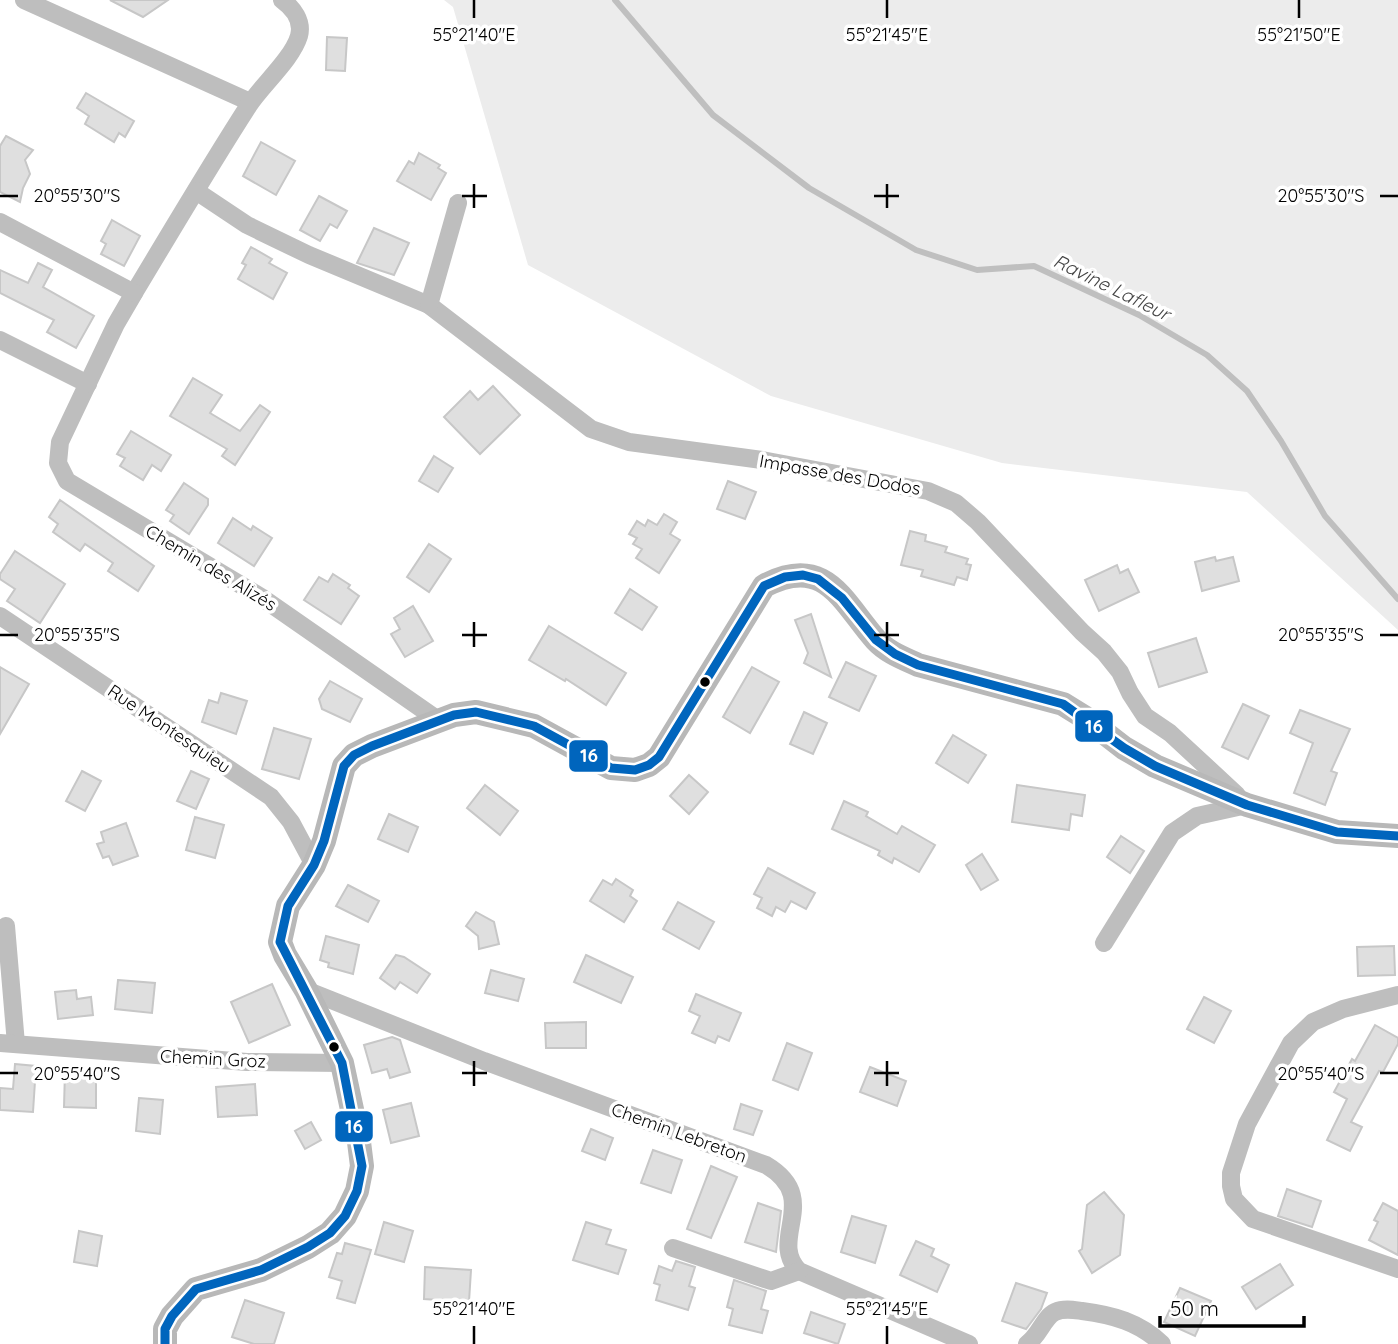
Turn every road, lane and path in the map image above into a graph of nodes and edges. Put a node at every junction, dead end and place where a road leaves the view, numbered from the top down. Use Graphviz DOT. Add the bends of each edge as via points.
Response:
graph roads {
  1 [pos="24,0"];
  2 [pos="282,0"];
  3 [pos="250,102"];
  4 [pos="196,191"];
  5 [pos="458,204"];
  6 [pos="0,222"];
  7 [pos="134,293"];
  8 [pos="429,304"];
  9 [pos="0,341"];
  10 [pos="88,384"];
  11 [pos="0,616"];
  12 [pos="438,720"];
  13 [pos="1247,805"];
  14 [pos="1398,836"];
  15 [pos="314,865"];
  16 [pos="6,926"];
  17 [pos="1104,943"];
  18 [pos="306,990"];
  19 [pos="1398,995"];
  20 [pos="8,1043"];
  21 [pos="342,1063"];
  22 [pos="673,1248"];
  23 [pos="1398,1269"];
  24 [pos="799,1271"];
  25 [pos="165,1344"];
  26 [pos="970,1344"];
  27 [pos="1027,1344"];
  28 [pos="1162,1344"];
  1 -- 3 [label="street"];
  2 -- 3 [label="street, Chemin des Alizés" via="293,7 300,33"];
  3 -- 4 [label="street, Chemin des Alizés"];
  4 -- 7 [label="street, Chemin des Alizés"];
  4 -- 8 [label="street, Impasse des Dodos" via="309,255"];
  5 -- 8 [label="street"];
  6 -- 7 [label="street"];
  7 -- 10 [label="street, Chemin des Alizés"];
  8 -- 13 [label="street, Impasse des Dodos" via="591,429 629,442 762,460 928,491 956,503 1104,652 1121,672 1145,716 1170,733"];
  9 -- 10 [label="street"];
  10 -- 12 [label="street, Chemin des Alizés" via="61,442 58,463 67,481 261,597"];
  11 -- 15 [label="street, Rue Montesquieu" via="271,797 291,822"];
  12 -- 13 [label="main road" via="476,712 495,716 534,726 611,768 635,770 649,765 659,757 764,586 802,576 829,583 878,641 896,655 1063,704 1156,766"];
  12 -- 15 [label="main road" via="372,746 344,766"];
  13 -- 14 [label="main road" via="1337,831"];
  13 -- 17 [label="street" via="1197,816 1172,833"];
  15 -- 18 [label="main road" via="288,906 280,942"];
  16 -- 20 [label="street"];
  18 -- 21 [label="main road"];
  18 -- 24 [label="street, Chemin Lebreton" via="779,1172 792,1196 788,1245 792,1264"];
  19 -- 23 [label="street" via="1313,1022 1291,1042 1247,1124 1231,1186 1234,1199 1253,1219"];
  20 -- 21 [label="street, Chemin Groz" via="247,1062"];
  21 -- 25 [label="main road" via="362,1166 345,1216 330,1233 289,1258 195,1289 172,1316 165,1329"];
  22 -- 24 [label="street" via="771,1281"];
  24 -- 26 [label="street"];
  27 -- 28 [label="street" via="1056,1311 1070,1310 1114,1315 1139,1326"];
}
